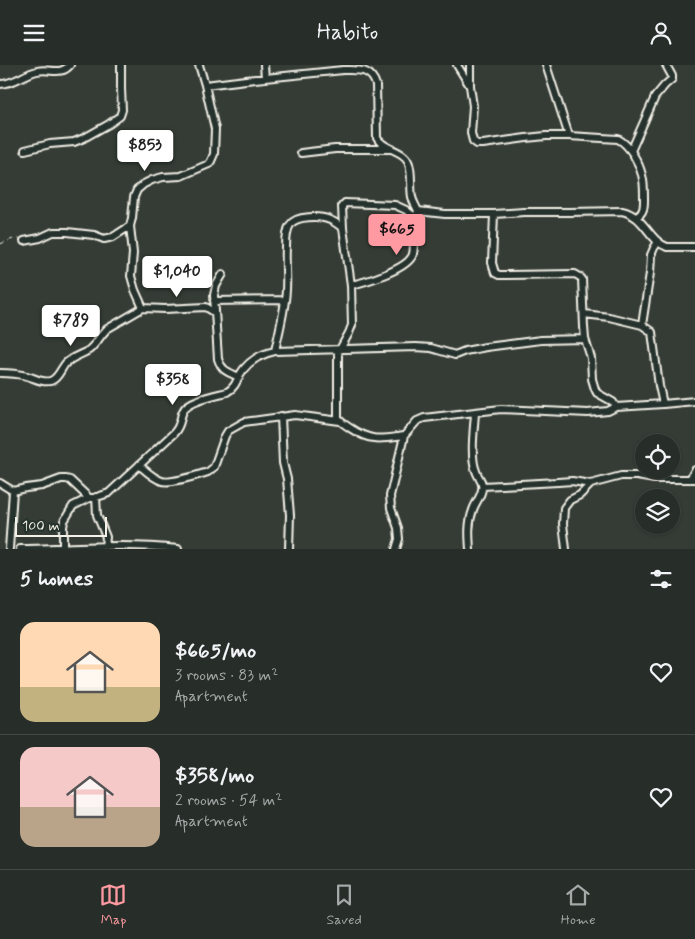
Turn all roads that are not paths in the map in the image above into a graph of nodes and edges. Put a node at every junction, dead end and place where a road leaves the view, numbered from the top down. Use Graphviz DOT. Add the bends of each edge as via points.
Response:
graph roads {
  1 [pos="70,65"];
  2 [pos="121,65"];
  3 [pos="199,65"];
  4 [pos="264,65"];
  5 [pos="457,65"];
  6 [pos="470,65"];
  7 [pos="546,65"];
  8 [pos="666,65"];
  9 [pos="265,78"];
  10 [pos="0,84"];
  11 [pos="205,85"];
  12 [pos="470,86"];
  13 [pos="569,136"];
  14 [pos="393,149"];
  15 [pos="25,151"];
  16 [pos="630,151"];
  17 [pos="301,153"];
  18 [pos="418,211"];
  19 [pos="494,214"];
  20 [pos="636,217"];
  21 [pos="416,218"];
  22 [pos="130,226"];
  23 [pos="342,228"];
  24 [pos="24,241"];
  25 [pos="658,242"];
  26 [pos="695,247"];
  27 [pos="223,274"];
  28 [pos="351,285"];
  29 [pos="285,300"];
  30 [pos="214,301"];
  31 [pos="143,308"];
  32 [pos="214,312"];
  33 [pos="584,314"];
  34 [pos="642,325"];
  35 [pos="585,339"];
  36 [pos="340,349"];
  37 [pos="275,351"];
  38 [pos="0,373"];
  39 [pos="239,377"];
  40 [pos="695,401"];
  41 [pos="663,404"];
  42 [pos="616,407"];
  43 [pos="475,413"];
  44 [pos="282,416"];
  45 [pos="340,421"];
  46 [pos="404,436"];
  47 [pos="139,465"];
  48 [pos="695,470"];
  49 [pos="693,479"];
  50 [pos="0,483"];
  51 [pos="591,485"];
  52 [pos="483,486"];
  53 [pos="13,491"];
  54 [pos="92,497"];
  55 [pos="63,547"];
  56 [pos="105,547"];
  57 [pos="90,548"];
  58 [pos="10,549"];
  59 [pos="20,549"];
  60 [pos="178,549"];
  61 [pos="289,549"];
  62 [pos="396,549"];
  63 [pos="470,549"];
  64 [pos="566,549"];
  1 -- 10 [label="street" via="64,71 37,71"];
  2 -- 15 [label="street" via="120,116 74,142"];
  3 -- 11 [label="street"];
  4 -- 9 [label="street"];
  5 -- 12 [label="street"];
  6 -- 12 [label="street"];
  7 -- 13 [label="street"];
  8 -- 16 [label="street" via="672,79 656,97"];
  9 -- 11 [label="street"];
  9 -- 14 [label="street" via="343,70 370,74 376,85 377,138"];
  11 -- 22 [label="street" via="214,129 211,161 181,176 144,184 134,197"];
  12 -- 13 [label="street" via="473,105 471,138 477,144"];
  13 -- 16 [label="street" via="618,139"];
  14 -- 17 [label="street" via="335,149"];
  14 -- 18 [label="street" via="409,162 412,197"];
  16 -- 20 [label="street" via="643,181 643,212"];
  18 -- 19 [label="street"];
  18 -- 21 [label="street"];
  19 -- 20 [label="street" via="614,210"];
  19 -- 33 [label="street" via="492,263 495,273 578,275 582,279"];
  20 -- 25 [label="street"];
  21 -- 23 [label="street" via="395,205 345,203 342,207"];
  21 -- 28 [label="street" via="410,259 375,279"];
  22 -- 24 [label="street" via="104,239 94,235 52,232"];
  22 -- 31 [label="street" via="131,276"];
  23 -- 28 [label="street"];
  23 -- 29 [label="street" via="323,218 304,218 290,225 285,251"];
  25 -- 26 [label="street" via="667,247"];
  25 -- 34 [label="street" via="651,255"];
  27 -- 30 [label="street" via="216,286"];
  28 -- 36 [label="street" via="352,325"];
  29 -- 30 [label="street"];
  29 -- 37 [label="street"];
  30 -- 32 [label="street"];
  31 -- 32 [label="street" via="206,307"];
  31 -- 38 [label="street" via="107,329 90,349 66,362 51,381"];
  32 -- 39 [label="street" via="220,366"];
  33 -- 34 [label="street"];
  33 -- 35 [label="street"];
  34 -- 41 [label="street" via="652,332"];
  35 -- 36 [label="street" via="541,340 486,347 455,355 416,347"];
  35 -- 42 [label="street" via="595,389"];
  36 -- 37 [label="street"];
  36 -- 45 [label="street" via="337,357 337,415"];
  37 -- 39 [label="street" via="255,359"];
  39 -- 47 [label="street" via="236,385 227,392 186,406 174,433"];
  40 -- 41 [label="street"];
  41 -- 42 [label="street"];
  42 -- 43 [label="street" via="588,413 501,409"];
  43 -- 46 [label="street" via="424,418"];
  43 -- 52 [label="street" via="474,464"];
  44 -- 45 [label="street"];
  44 -- 47 [label="street" via="244,423 228,431 214,467 208,472 163,482"];
  44 -- 61 [label="street"];
  45 -- 46 [label="street" via="369,438"];
  46 -- 62 [label="street" via="390,496 398,528"];
  47 -- 54 [label="street" via="109,493"];
  48 -- 49 [label="street"];
  49 -- 51 [label="street" via="621,476"];
  50 -- 53 [label="street"];
  51 -- 52 [label="street" via="565,481"];
  51 -- 64 [label="street" via="564,508"];
  52 -- 63 [label="street" via="469,525"];
  53 -- 54 [label="street" via="66,479"];
  53 -- 58 [label="street"];
  54 -- 55 [label="street" via="73,506 67,515"];
  54 -- 56 [label="street" via="107,540"];
  55 -- 57 [label="street"];
  55 -- 59 [label="street"];
  56 -- 57 [label="street"];
  56 -- 60 [label="street"];
}
